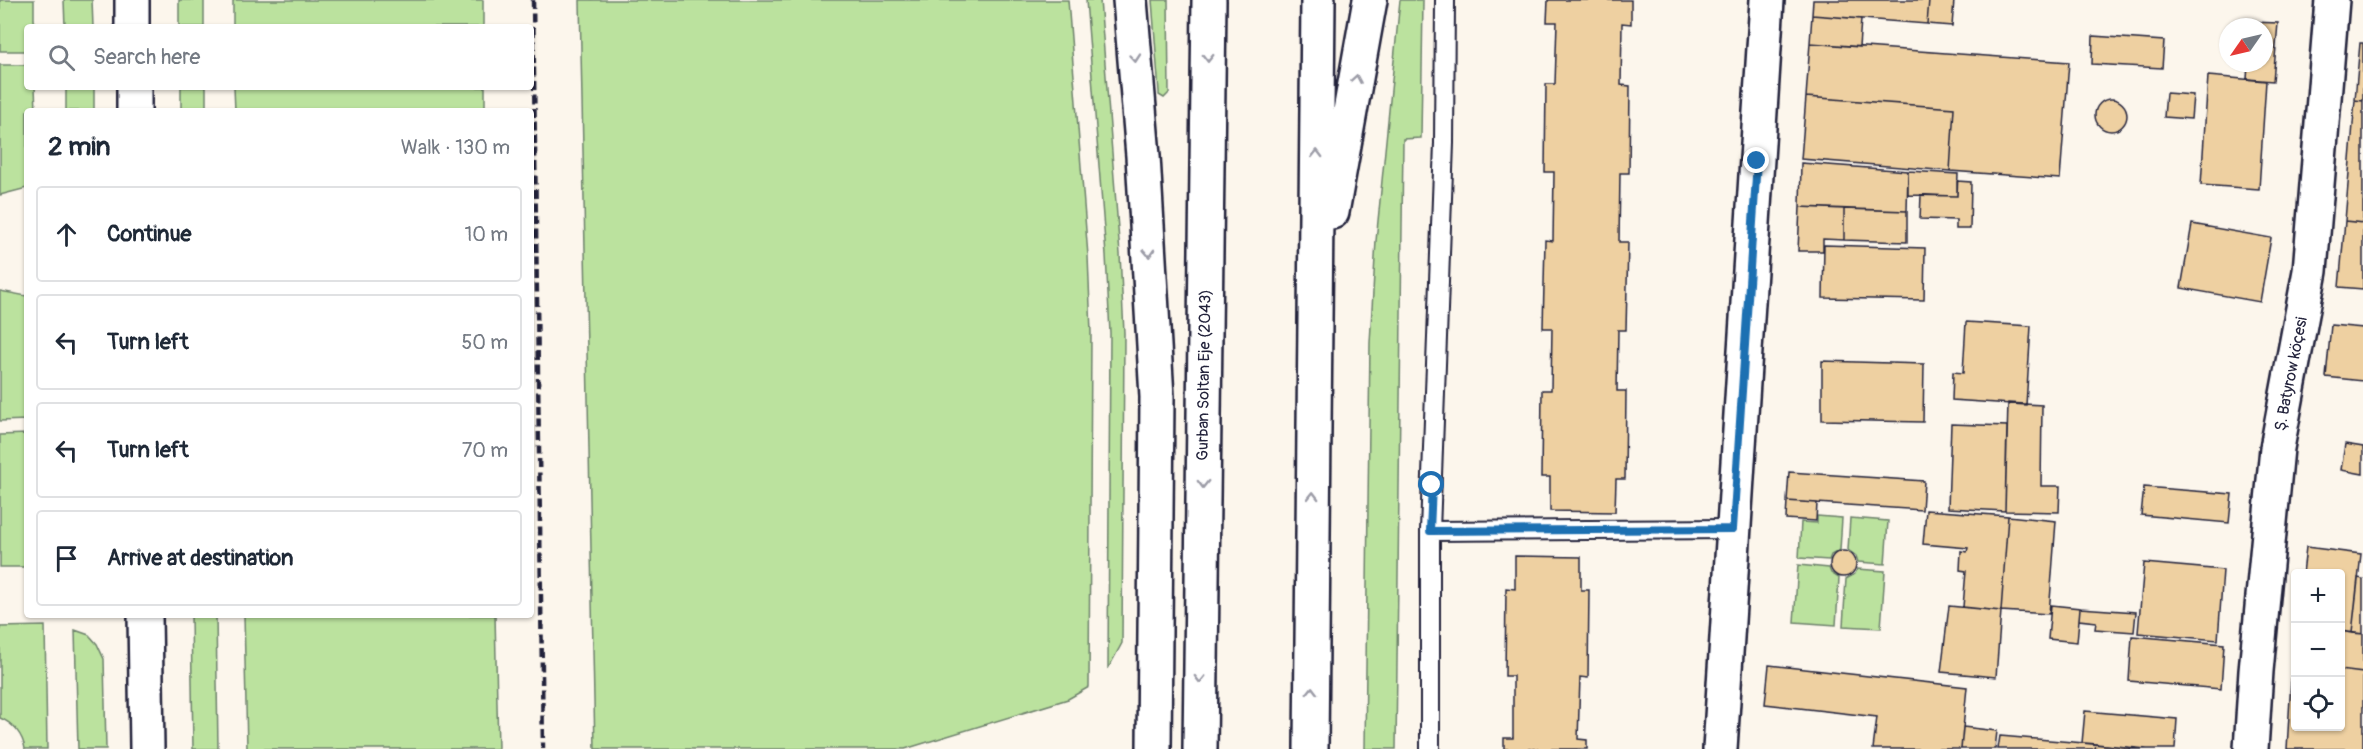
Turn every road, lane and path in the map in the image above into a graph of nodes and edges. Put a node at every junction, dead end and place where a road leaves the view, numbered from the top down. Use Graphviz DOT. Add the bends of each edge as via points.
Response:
graph roads {
  1 [pos="132,0"];
  2 [pos="1130,0"];
  3 [pos="1209,0"];
  4 [pos="1318,0"];
  5 [pos="1370,0"];
  6 [pos="1445,0"];
  7 [pos="1767,0"];
  8 [pos="2331,0"];
  9 [pos="132,24"];
  10 [pos="134,90"];
  11 [pos="134,108"];
  12 [pos="1206,243"];
  13 [pos="1315,302"];
  14 [pos="1733,529"];
  15 [pos="1430,531"];
  16 [pos="145,618"];
  17 [pos="1155,685"];
  18 [pos="147,749"];
  19 [pos="1154,749"];
  20 [pos="1200,749"];
  21 [pos="1311,749"];
  22 [pos="1430,749"];
  23 [pos="1720,749"];
  24 [pos="2251,749"];
  1 -- 9 [label="main road"];
  2 -- 17 [label="main road, one-way" via="1157,397"];
  3 -- 12 [label="main road, Gurban Soltan Eje (2043), one-way"];
  13 -- 4 [label="main road, one-way"];
  13 -- 5 [label="main road, one-way"];
  6 -- 15 [label="lane" via="1444,143"];
  7 -- 14 [label="main road"];
  8 -- 24 [label="main road, Ş. Batyrow köçesi" via="2310,271 2277,448"];
  10 -- 11 [label="main road"];
  12 -- 17 [label="main road"];
  12 -- 20 [label="main road, Gurban Soltan Eje (2043), one-way"];
  21 -- 13 [label="main road, one-way"];
  14 -- 15 [label="lane"];
  14 -- 23 [label="main road"];
  15 -- 22 [label="lane"];
  16 -- 18 [label="main road"];
  17 -- 19 [label="main road"];
}
